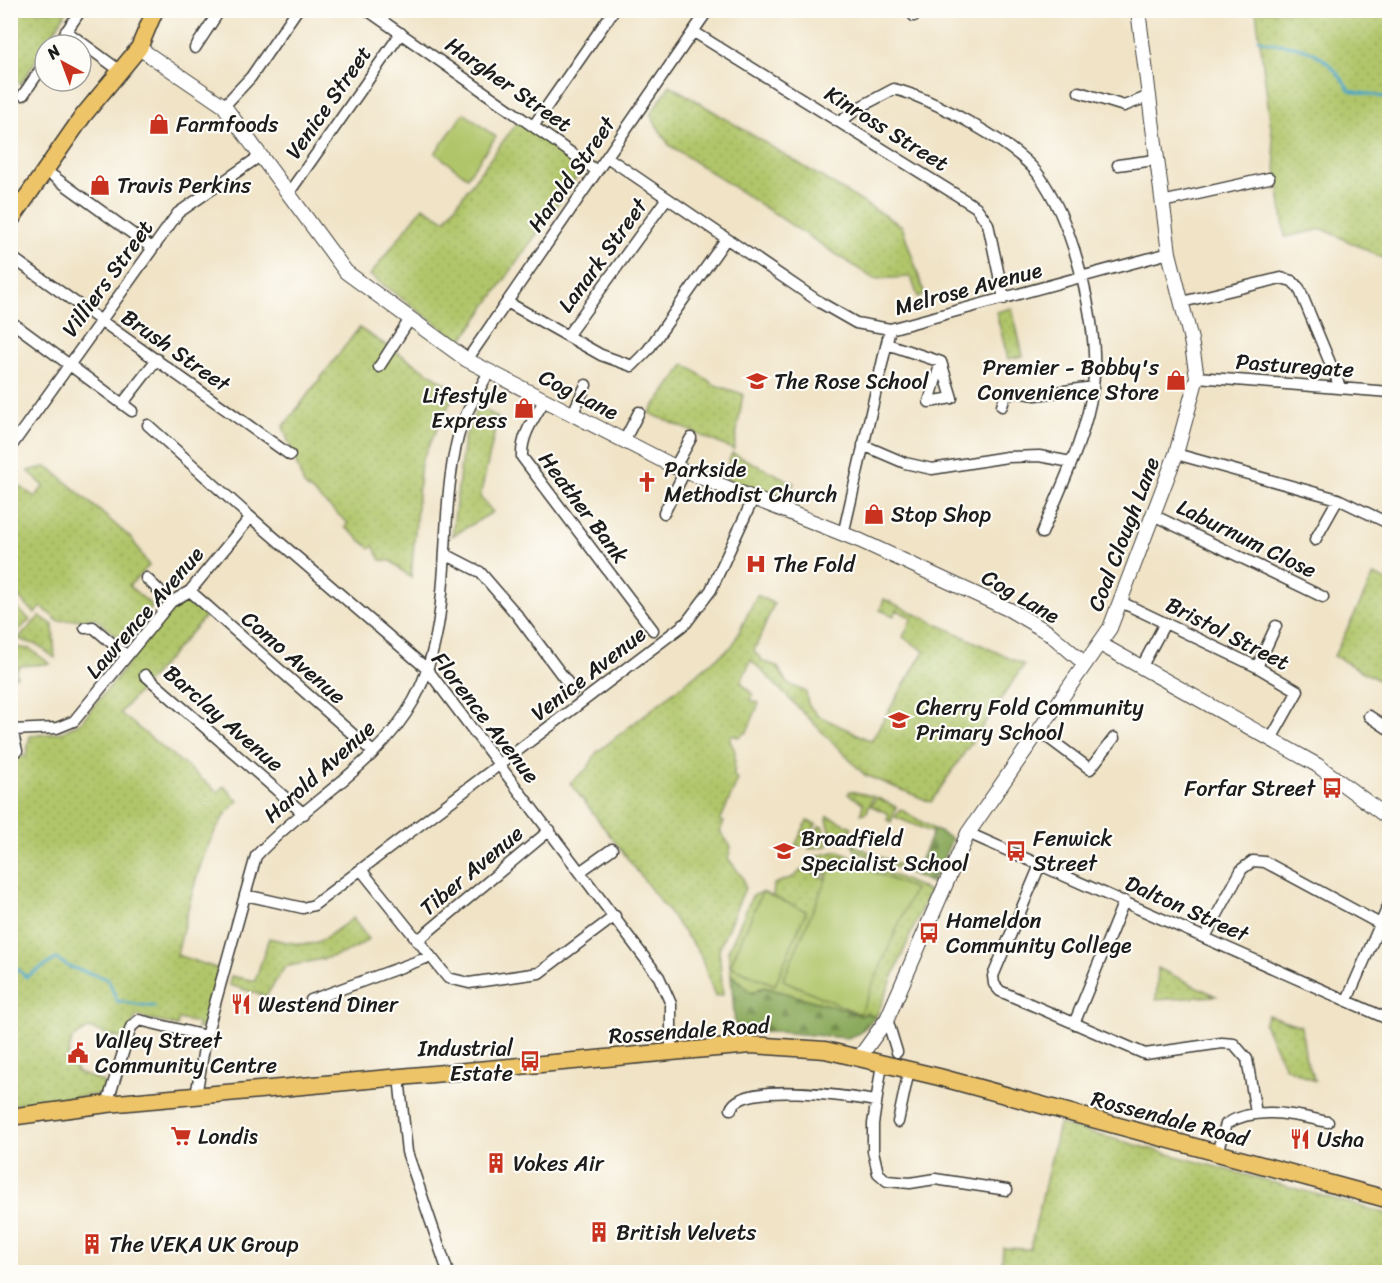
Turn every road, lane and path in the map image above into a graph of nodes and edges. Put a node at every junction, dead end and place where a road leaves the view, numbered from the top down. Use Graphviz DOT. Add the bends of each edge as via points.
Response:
graph roads {
  1 [pos="81,10"];
  2 [pos="155,10"];
  3 [pos="220,10"];
  4 [pos="297,10"];
  5 [pos="368,10"];
  6 [pos="614,10"];
  7 [pos="708,10"];
  8 [pos="1138,10"];
  9 [pos="66,31"];
  10 [pos="694,32"];
  11 [pos="401,33"];
  12 [pos="138,48"];
  13 [pos="195,48"];
  14 [pos="119,70"];
  15 [pos="33,81"];
  16 [pos="1079,92"];
  17 [pos="23,96"];
  18 [pos="1147,97"];
  19 [pos="224,106"];
  20 [pos="840,122"];
  21 [pos="534,125"];
  22 [pos="260,156"];
  23 [pos="607,157"];
  24 [pos="1155,160"];
  25 [pos="1118,165"];
  26 [pos="46,171"];
  27 [pos="597,171"];
  28 [pos="1269,178"];
  29 [pos="288,194"];
  30 [pos="667,198"];
  31 [pos="1161,202"];
  32 [pos="10,221"];
  33 [pos="726,239"];
  34 [pos="152,248"];
  35 [pos="1169,253"];
  36 [pos="10,256"];
  37 [pos="1080,278"];
  38 [pos="1004,299"];
  39 [pos="507,302"];
  40 [pos="1182,302"];
  41 [pos="410,319"];
  42 [pos="100,320"];
  43 [pos="10,321"];
  44 [pos="890,329"];
  45 [pos="567,336"];
  46 [pos="887,344"];
  47 [pos="157,359"];
  48 [pos="467,360"];
  49 [pos="941,362"];
  50 [pos="69,364"];
  51 [pos="379,367"];
  52 [pos="489,372"];
  53 [pos="1197,377"];
  54 [pos="586,385"];
  55 [pos="1093,387"];
  56 [pos="1340,387"];
  57 [pos="1389,392"];
  58 [pos="544,401"];
  59 [pos="123,403"];
  60 [pos="1002,406"];
  61 [pos="132,411"];
  62 [pos="639,412"];
  63 [pos="572,415"];
  64 [pos="148,425"];
  65 [pos="691,438"];
  66 [pos="624,441"];
  67 [pos="863,445"];
  68 [pos="10,448"];
  69 [pos="1176,454"];
  70 [pos="290,455"];
  71 [pos="1071,462"];
  72 [pos="680,469"];
  73 [pos="753,499"];
  74 [pos="1338,500"];
  75 [pos="664,513"];
  76 [pos="1153,515"];
  77 [pos="250,518"];
  78 [pos="1389,524"];
  79 [pos="1042,533"];
  80 [pos="843,535"];
  81 [pos="1315,540"];
  82 [pos="445,555"];
  83 [pos="146,578"];
  84 [pos="190,591"];
  85 [pos="1323,597"];
  86 [pos="171,602"];
  87 [pos="1121,602"];
  88 [pos="1165,623"];
  89 [pos="1276,626"];
  90 [pos="85,628"];
  91 [pos="653,630"];
  92 [pos="1100,644"];
  93 [pos="127,656"];
  94 [pos="1084,663"];
  95 [pos="1257,667"];
  96 [pos="1141,668"];
  97 [pos="427,669"];
  98 [pos="145,675"];
  99 [pos="573,690"];
  100 [pos="1369,716"];
  101 [pos="1389,730"];
  102 [pos="1038,731"];
  103 [pos="1114,738"];
  104 [pos="1270,740"];
  105 [pos="17,751"];
  106 [pos="373,752"];
  107 [pos="500,766"];
  108 [pos="304,814"];
  109 [pos="1389,819"];
  110 [pos="550,830"];
  111 [pos="968,833"];
  112 [pos="612,849"];
  113 [pos="1040,865"];
  114 [pos="362,871"];
  115 [pos="581,871"];
  116 [pos="245,895"];
  117 [pos="1124,901"];
  118 [pos="1389,902"];
  119 [pos="615,916"];
  120 [pos="1380,924"];
  121 [pos="1205,937"];
  122 [pos="417,941"];
  123 [pos="429,957"];
  124 [pos="311,1000"];
  125 [pos="1347,1000"];
  126 [pos="887,1019"];
  127 [pos="1389,1020"];
  128 [pos="1074,1024"];
  129 [pos="206,1036"];
  130 [pos="671,1052"];
  131 [pos="897,1052"];
  132 [pos="859,1058"];
  133 [pos="882,1064"];
  134 [pos="909,1070"];
  135 [pos="399,1077"];
  136 [pos="196,1096"];
  137 [pos="876,1101"];
  138 [pos="107,1104"];
  139 [pos="731,1109"];
  140 [pos="1256,1113"];
  141 [pos="10,1117"];
  142 [pos="898,1122"];
  143 [pos="1328,1122"];
  144 [pos="1216,1155"];
  145 [pos="1007,1190"];
  146 [pos="1389,1200"];
  147 [pos="448,1272"];
  1 -- 9 [label="street"];
  2 -- 12 [label="main road"];
  3 -- 13 [label="street"];
  4 -- 19 [label="street" via="251,77"];
  5 -- 11 [label="street, Hargher Street"];
  6 -- 21 [label="street"];
  7 -- 10 [label="street, Harold Street"];
  8 -- 18 [label="street, Coal Clough Lane"];
  9 -- 14 [label="street"];
  10 -- 20 [label="street, Kinross Street"];
  10 -- 23 [label="street, Harold Street"];
  11 -- 21 [label="street, Hargher Street"];
  11 -- 29 [label="street, Venice Street"];
  12 -- 14 [label="main road"];
  12 -- 19 [label="street, Cog Lane"];
  14 -- 26 [label="main road"];
  15 -- 17 [label="street"];
  16 -- 18 [label="street" via="1124,106"];
  18 -- 24 [label="street, Coal Clough Lane"];
  19 -- 22 [label="street, Cog Lane"];
  20 -- 37 [label="street" via="860,106 894,89 944,108 1014,152 1037,172 1061,213"];
  20 -- 38 [label="street, Kinross Street" via="976,207 988,224"];
  21 -- 27 [label="street, Hargher Street"];
  22 -- 29 [label="street, Cog Lane"];
  22 -- 34 [label="street, Villiers Street" via="184,206"];
  23 -- 27 [label="street, Harold Street"];
  23 -- 30 [label="street, Melrose Avenue"];
  24 -- 25 [label="street"];
  24 -- 31 [label="street, Coal Clough Lane"];
  26 -- 32 [label="main road"];
  26 -- 34 [label="street"];
  27 -- 39 [label="street, Harold Street"];
  28 -- 31 [label="street"];
  29 -- 41 [label="street, Cog Lane" via="346,272"];
  30 -- 33 [label="street, Melrose Avenue"];
  30 -- 45 [label="street, Lanark Street"];
  31 -- 35 [label="street, Coal Clough Lane"];
  33 -- 44 [label="street, Melrose Avenue" via="856,323"];
  33 -- 45 [label="street" via="648,350 632,366"];
  34 -- 42 [label="street, Villiers Street"];
  35 -- 37 [label="street, Melrose Avenue"];
  35 -- 40 [label="street, Coal Clough Lane"];
  36 -- 42 [label="street, Brush Street"];
  37 -- 38 [label="street, Melrose Avenue"];
  37 -- 55 [label="street" via="1094,335"];
  38 -- 44 [label="street, Melrose Avenue"];
  39 -- 45 [label="street"];
  39 -- 48 [label="street, Harold Street"];
  40 -- 53 [label="street, Coal Clough Lane"];
  40 -- 56 [label="street" via="1281,278 1292,281 1299,288"];
  41 -- 48 [label="street, Cog Lane"];
  41 -- 51 [label="street"];
  42 -- 47 [label="street, Brush Street"];
  42 -- 50 [label="street, Villiers Street"];
  43 -- 50 [label="street"];
  44 -- 46 [label="street"];
  46 -- 49 [label="street"];
  46 -- 67 [label="street"];
  47 -- 59 [label="street"];
  47 -- 70 [label="street, Brush Street"];
  48 -- 52 [label="street, Cog Lane"];
  50 -- 59 [label="street"];
  50 -- 68 [label="street, Villiers Street"];
  52 -- 58 [label="street, Cog Lane"];
  52 -- 82 [label="street, Harold Avenue" via="458,436 447,504"];
  53 -- 56 [label="street, Pasturegate"];
  53 -- 69 [label="street, Coal Clough Lane"];
  54 -- 63 [label="street"];
  55 -- 60 [label="street" via="1036,395 1015,392 1005,397"];
  55 -- 71 [label="street"];
  56 -- 57 [label="street, Pasturegate"];
  58 -- 63 [label="street, Cog Lane"];
  58 -- 91 [label="street, Heather Bank" via="525,433 522,458"];
  59 -- 61 [label="street"];
  62 -- 66 [label="street"];
  63 -- 66 [label="street, Cog Lane"];
  64 -- 77 [label="street, Florence Avenue"];
  65 -- 72 [label="street"];
  66 -- 72 [label="street, Cog Lane"];
  67 -- 71 [label="street" via="905,463 932,469 1007,456"];
  67 -- 80 [label="street"];
  69 -- 74 [label="street"];
  69 -- 76 [label="street, Coal Clough Lane"];
  71 -- 79 [label="street"];
  72 -- 73 [label="street, Cog Lane"];
  72 -- 75 [label="street"];
  73 -- 80 [label="street, Cog Lane"];
  73 -- 107 [label="street, Venice Avenue" via="711,590 686,623"];
  74 -- 78 [label="street"];
  74 -- 81 [label="street"];
  76 -- 85 [label="street, Laburnum Close"];
  76 -- 87 [label="street, Coal Clough Lane"];
  77 -- 84 [label="street, Lawrence Avenue"];
  77 -- 97 [label="street, Florence Avenue"];
  80 -- 94 [label="street, Cog Lane" via="1010,610 1049,633"];
  82 -- 97 [label="street, Harold Avenue" via="440,619"];
  82 -- 99 [label="street" via="480,572"];
  83 -- 86 [label="street"];
  84 -- 86 [label="street, Lawrence Avenue"];
  84 -- 106 [label="street, Como Avenue"];
  86 -- 93 [label="street, Lawrence Avenue"];
  87 -- 88 [label="street, Bristol Street"];
  87 -- 92 [label="street, Coal Clough Lane"];
  88 -- 95 [label="street, Bristol Street"];
  88 -- 96 [label="street"];
  89 -- 95 [label="street"];
  90 -- 93 [label="street" via="93,627"];
  92 -- 94 [label="street, Coal Clough Lane"];
  92 -- 96 [label="street"];
  93 -- 105 [label="street, Lawrence Avenue" via="74,721 57,728 12,730"];
  94 -- 102 [label="street, Coal Clough Lane"];
  95 -- 104 [label="street, Bristol Street" via="1298,691"];
  96 -- 104 [label="street"];
  97 -- 106 [label="street, Harold Avenue" via="414,701"];
  97 -- 107 [label="street, Florence Avenue"];
  98 -- 108 [label="street, Barclay Avenue"];
  100 -- 101 [label="street"];
  102 -- 103 [label="street" via="1090,769"];
  102 -- 111 [label="street, Coal Clough Lane"];
  104 -- 109 [label="street" via="1317,765"];
  106 -- 108 [label="street, Harold Avenue"];
  107 -- 110 [label="street, Florence Avenue"];
  107 -- 114 [label="street, Venice Avenue"];
  108 -- 116 [label="street, Harold Avenue" via="256,856"];
  110 -- 115 [label="street, Florence Avenue"];
  110 -- 122 [label="street, Tiber Avenue"];
  111 -- 113 [label="street, Dalton Street"];
  111 -- 126 [label="street, Coal Clough Lane"];
  112 -- 115 [label="street"];
  113 -- 117 [label="street, Dalton Street"];
  113 -- 128 [label="street" via="993,976 994,984 1000,991"];
  114 -- 116 [label="street, Venice Avenue" via="315,905 303,908"];
  114 -- 122 [label="street"];
  115 -- 119 [label="street, Florence Avenue"];
  116 -- 129 [label="street, Harold Avenue"];
  117 -- 121 [label="street, Dalton Street"];
  117 -- 128 [label="street"];
  118 -- 120 [label="street"];
  119 -- 123 [label="street" via="538,973 469,983 448,978"];
  119 -- 130 [label="street, Florence Avenue" via="659,977 671,1004"];
  120 -- 121 [label="street" via="1265,862 1253,861 1242,869"];
  120 -- 125 [label="street"];
  121 -- 125 [label="street, Dalton Street"];
  122 -- 123 [label="street"];
  123 -- 124 [label="street"];
  125 -- 127 [label="street, Dalton Street"];
  126 -- 131 [label="street"];
  126 -- 132 [label="street, Coal Clough Lane"];
  128 -- 140 [label="street" via="1145,1054 1234,1044 1246,1059"];
  129 -- 136 [label="street, Harold Avenue"];
  129 -- 138 [label="street" via="139,1020 131,1027"];
  130 -- 132 [label="main road, Rossendale Road" via="751,1045 825,1050"];
  130 -- 135 [label="main road, Rossendale Road"];
  132 -- 133 [label="main road, Rossendale Road"];
  133 -- 134 [label="main road, Rossendale Road"];
  133 -- 137 [label="street"];
  134 -- 142 [label="street"];
  134 -- 144 [label="main road, Rossendale Road"];
  135 -- 136 [label="main road, Rossendale Road"];
  135 -- 147 [label="street" via="407,1152"];
  136 -- 138 [label="main road, Rossendale Road"];
  137 -- 139 [label="street" via="799,1093 759,1094 741,1097"];
  137 -- 145 [label="street" via="873,1151 878,1173 887,1181 910,1184 935,1179"];
  138 -- 141 [label="main road, Rossendale Road"];
  140 -- 143 [label="street"];
  140 -- 144 [label="street" via="1226,1124"];
  144 -- 146 [label="main road, Rossendale Road"];
}
